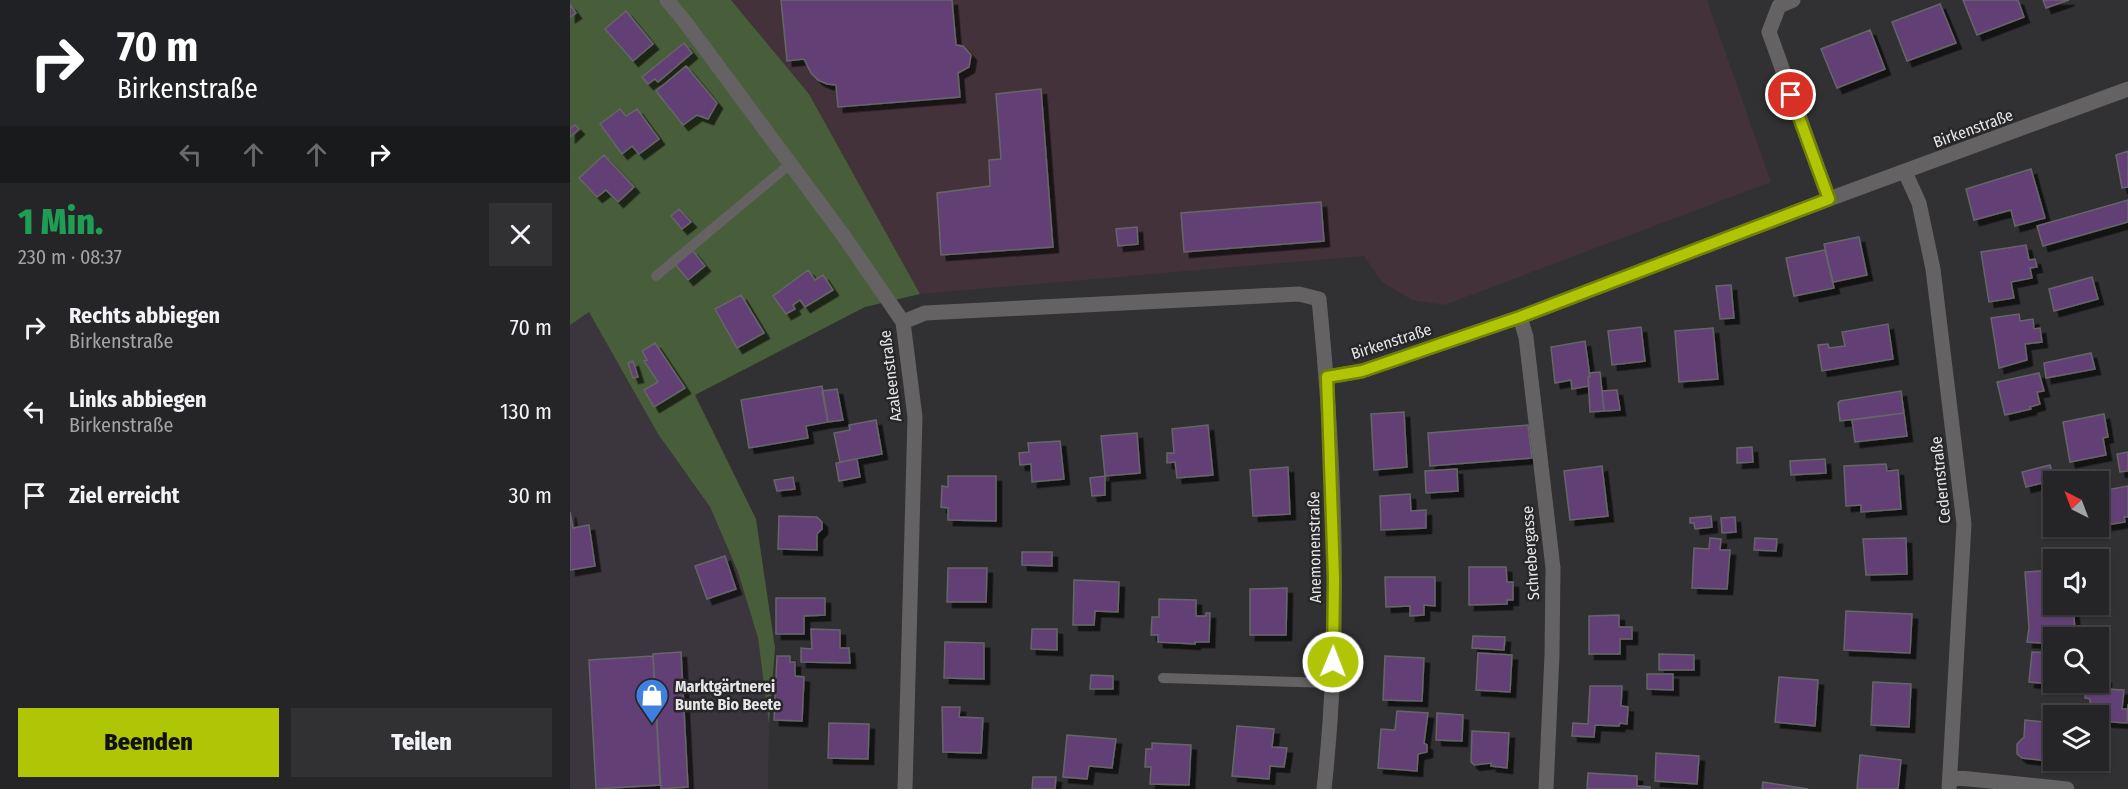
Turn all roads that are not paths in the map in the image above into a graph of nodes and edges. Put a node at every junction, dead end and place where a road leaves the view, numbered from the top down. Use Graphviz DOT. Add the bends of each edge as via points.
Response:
graph roads {
  1 [pos="667,0"];
  2 [pos="1793,0"];
  3 [pos="2128,89"];
  4 [pos="790,164"];
  5 [pos="1905,172"];
  6 [pos="1829,199"];
  7 [pos="656,276"];
  8 [pos="1520,317"];
  9 [pos="903,322"];
  10 [pos="1327,377"];
  11 [pos="1163,678"];
  12 [pos="1333,683"];
  13 [pos="1949,783"];
  14 [pos="905,789"];
  15 [pos="1324,789"];
  16 [pos="1546,789"];
  17 [pos="2067,789"];
  1 -- 4 [label="street, Azaleenstraße"];
  2 -- 6 [label="street" via="1779,6 1768,32"];
  3 -- 5 [label="street, Birkenstraße"];
  4 -- 7 [label="lane"];
  4 -- 9 [label="street, Azaleenstraße"];
  5 -- 6 [label="street, Birkenstraße"];
  5 -- 13 [label="street, Cedernstraße" via="1919,202 1934,269 1964,524"];
  6 -- 8 [label="street, Birkenstraße"];
  8 -- 10 [label="street, Birkenstraße" via="1362,371"];
  8 -- 16 [label="street, Schrebergasse" via="1526,337 1553,568"];
  9 -- 10 [label="street, Birkenstraße" via="925,313 1299,294 1319,299"];
  9 -- 14 [label="street, Azaleenstraße" via="915,417"];
  10 -- 12 [label="street, Anemonenstraße" via="1334,578"];
  11 -- 12 [label="lane"];
  12 -- 15 [label="street, Anemonenstraße"];
  13 -- 17 [label="street"];
}
